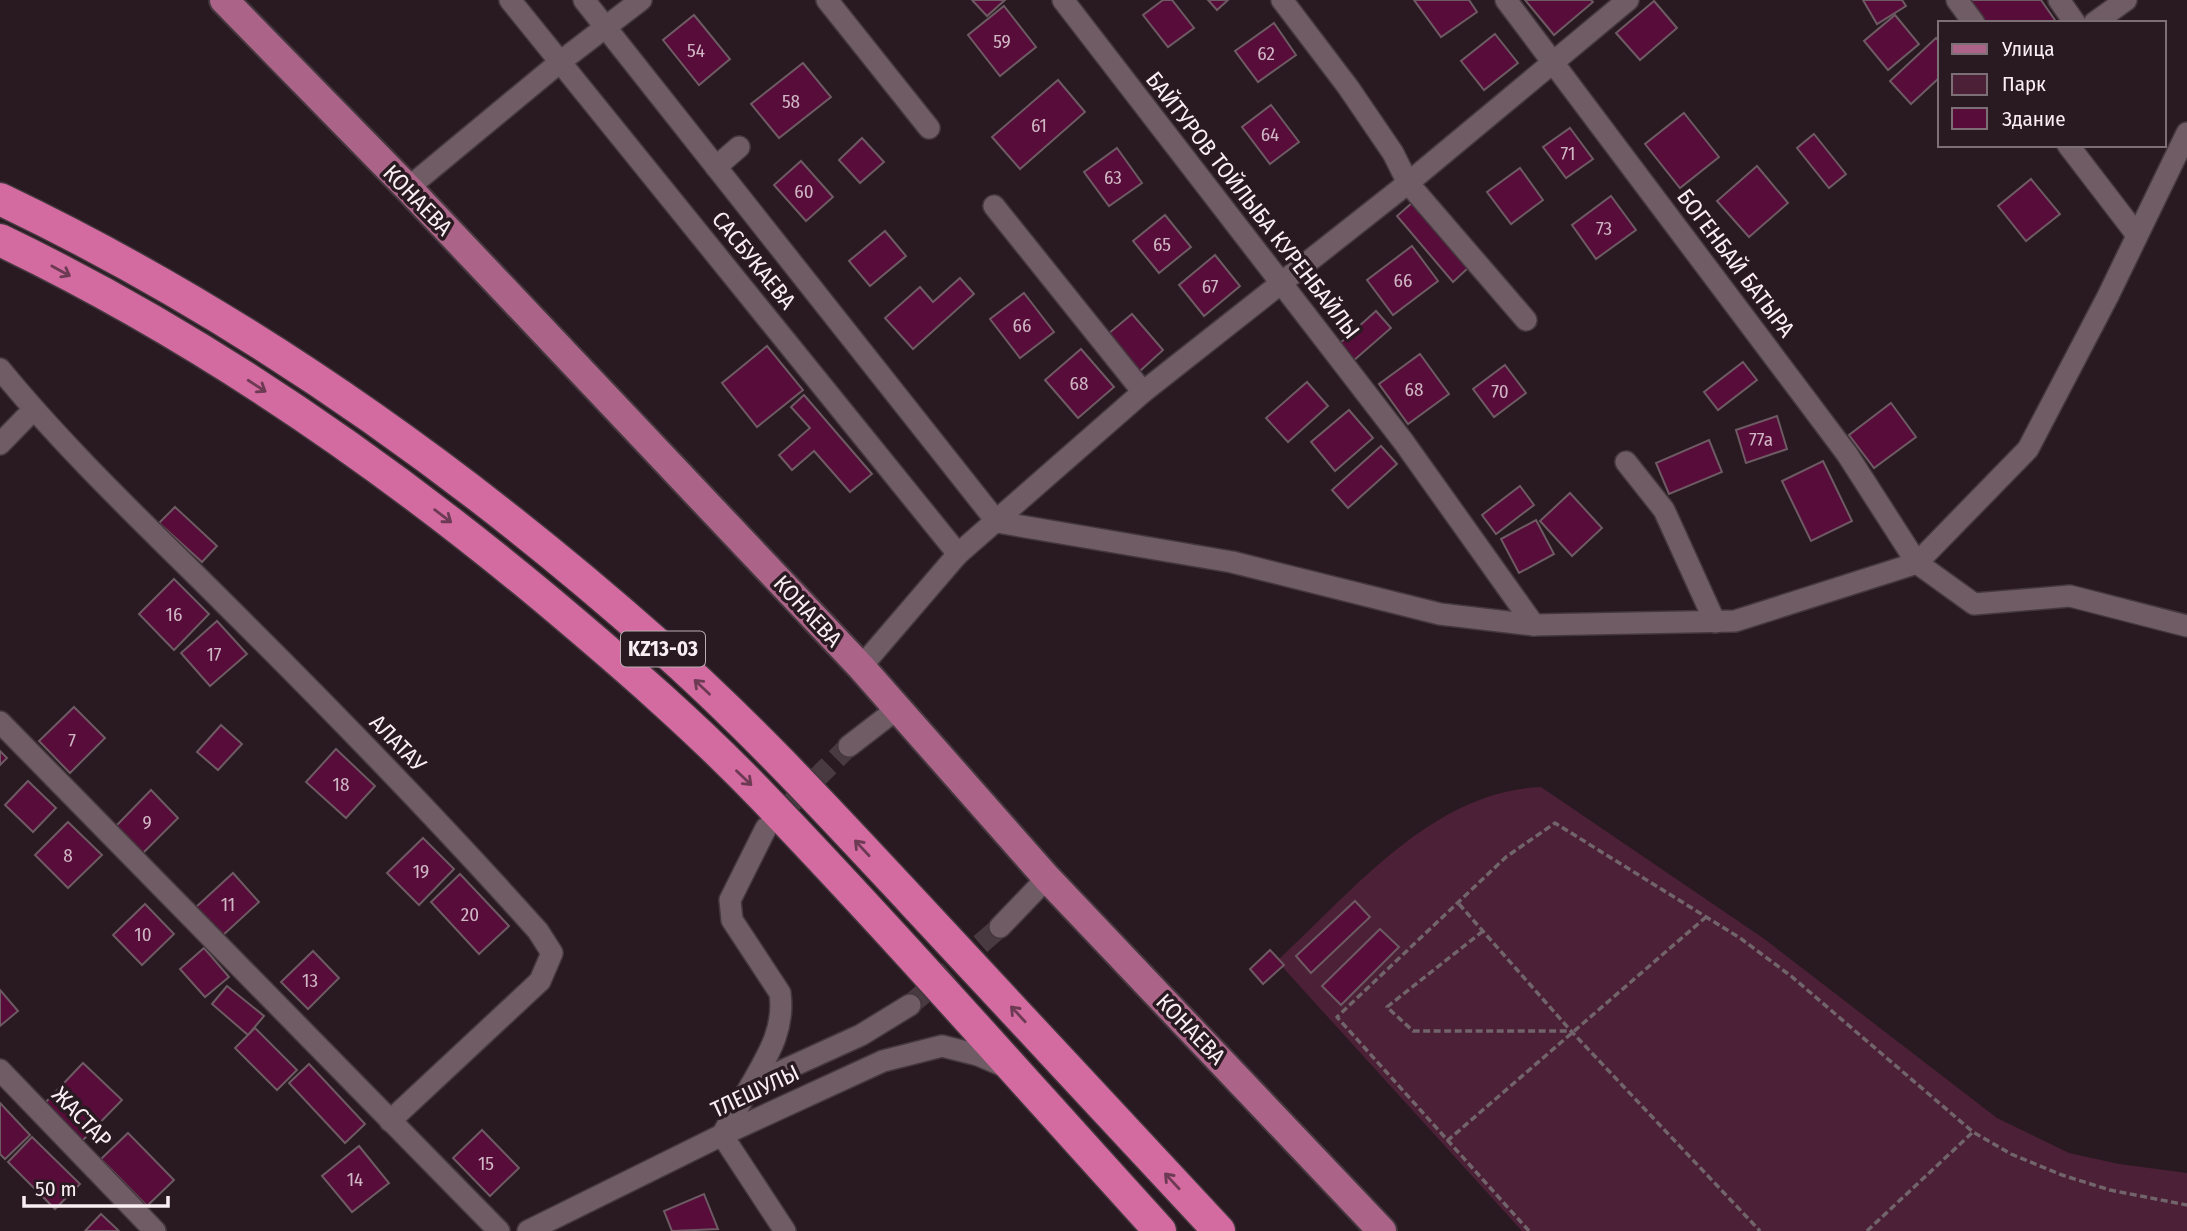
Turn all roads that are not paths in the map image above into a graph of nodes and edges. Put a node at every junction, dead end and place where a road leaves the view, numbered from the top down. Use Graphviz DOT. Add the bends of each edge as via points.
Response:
graph roads {
  1 [pos="224,0"];
  2 [pos="510,0"];
  3 [pos="584,0"];
  4 [pos="641,0"];
  5 [pos="827,0"];
  6 [pos="1062,0"];
  7 [pos="1282,0"];
  8 [pos="1506,0"];
  9 [pos="1628,0"];
  10 [pos="1957,0"];
  11 [pos="2059,0"];
  12 [pos="2126,0"];
  13 [pos="1973,21"];
  14 [pos="2074,21"];
  15 [pos="2097,21"];
  16 [pos="607,28"];
  17 [pos="1554,61"];
  18 [pos="560,62"];
  19 [pos="929,128"];
  20 [pos="2187,133"];
  21 [pos="740,147"];
  22 [pos="2070,147"];
  23 [pos="716,167"];
  24 [pos="1408,183"];
  25 [pos="408,188"];
  26 [pos="0,199"];
  27 [pos="994,206"];
  28 [pos="2137,235"];
  29 [pos="0,240"];
  30 [pos="1279,282"];
  31 [pos="1526,320"];
  32 [pos="0,369"];
  33 [pos="1143,392"];
  34 [pos="33,410"];
  35 [pos="0,444"];
  36 [pos="1626,462"];
  37 [pos="997,522"];
  38 [pos="958,554"];
  39 [pos="1917,563"];
  40 [pos="1715,622"];
  41 [pos="1534,625"];
  42 [pos="2187,626"];
  43 [pos="861,667"];
  44 [pos="897,709"];
  45 [pos="0,722"];
  46 [pos="849,746"];
  47 [pos="766,828"];
  48 [pos="1046,878"];
  49 [pos="1000,927"];
  50 [pos="910,1004"];
  51 [pos="0,1070"];
  52 [pos="1013,1070"];
  53 [pos="751,1085"];
  54 [pos="390,1121"];
  55 [pos="722,1135"];
  56 [pos="155,1231"];
  57 [pos="499,1231"];
  58 [pos="528,1231"];
  59 [pos="785,1231"];
  60 [pos="1160,1231"];
  61 [pos="1219,1231"];
  62 [pos="1382,1231"];
  1 -- 25 [label="main road, КОНАЕВА"];
  2 -- 18 [label="street, САСБУКАЕВА"];
  3 -- 16 [label="street, САСБУКАЕВА"];
  4 -- 16 [label="street"];
  5 -- 19 [label="street"];
  6 -- 30 [label="street, БАЙТУРОВ ТОЙЛЫБА КУРЕНБАЙЛЫ"];
  7 -- 24 [label="street" via="1348,87"];
  8 -- 17 [label="street, БОГЕНБАЙ БАТЫРА"];
  9 -- 17 [label="street"];
  10 -- 13 [label="street"];
  11 -- 14 [label="street"];
  12 -- 15 [label="street"];
  16 -- 18 [label="street"];
  16 -- 23 [label="street, САСБУКАЕВА"];
  17 -- 24 [label="street"];
  17 -- 39 [label="street, БОГЕНБАЙ БАТЫРА" via="1847,454"];
  18 -- 25 [label="street"];
  18 -- 38 [label="street, САСБУКАЕВА"];
  20 -- 28 [label="street"];
  21 -- 23 [label="street"];
  22 -- 28 [label="street"];
  23 -- 37 [label="street, САСБУКАЕВА"];
  24 -- 30 [label="street"];
  24 -- 31 [label="street"];
  25 -- 43 [label="main road, КОНАЕВА"];
  61 -- 26 [label="highway, KZ13-03, one-way" via="789,769 655,642 492,506 367,412 211,312"];
  27 -- 33 [label="street"];
  28 -- 39 [label="street" via="2028,449"];
  29 -- 52 [label="highway, KZ13-03, one-way" via="192,344 346,443 469,536 630,670 762,796"];
  30 -- 33 [label="street"];
  30 -- 41 [label="street, БАЙТУРОВ ТОЙЛЫБА КУРЕНБАЙЛЫ" via="1403,441"];
  32 -- 34 [label="street"];
  33 -- 37 [label="street"];
  34 -- 35 [label="street"];
  34 -- 54 [label="street, АЛАТАУ" via="411,793 538,931 552,953 540,981"];
  36 -- 40 [label="street" via="1664,510"];
  37 -- 38 [label="street"];
  37 -- 41 [label="street" via="1232,562 1440,614"];
  38 -- 43 [label="street"];
  39 -- 40 [label="street" via="1735,621"];
  39 -- 42 [label="street" via="1974,604 2070,596"];
  40 -- 41 [label="street"];
  43 -- 44 [label="main road, КОНАЕВА"];
  44 -- 46 [label="street"];
  44 -- 48 [label="main road, КОНАЕВА"];
  45 -- 54 [label="street"];
  47 -- 53 [label="street" via="730,900 732,920 780,993 782,1007 776,1042"];
  48 -- 49 [label="street"];
  48 -- 62 [label="main road, КОНАЕВА"];
  50 -- 53 [label="street" via="861,1035"];
  51 -- 56 [label="street, ЖАСТАР"];
  52 -- 55 [label="street, ТЛЕШУЛЫ" via="942,1046 883,1061"];
  52 -- 60 [label="highway, KZ13-03"];
  53 -- 55 [label="street"];
  54 -- 57 [label="street"];
  55 -- 58 [label="street, ТЛЕШУЛЫ"];
  55 -- 59 [label="street"];
}
